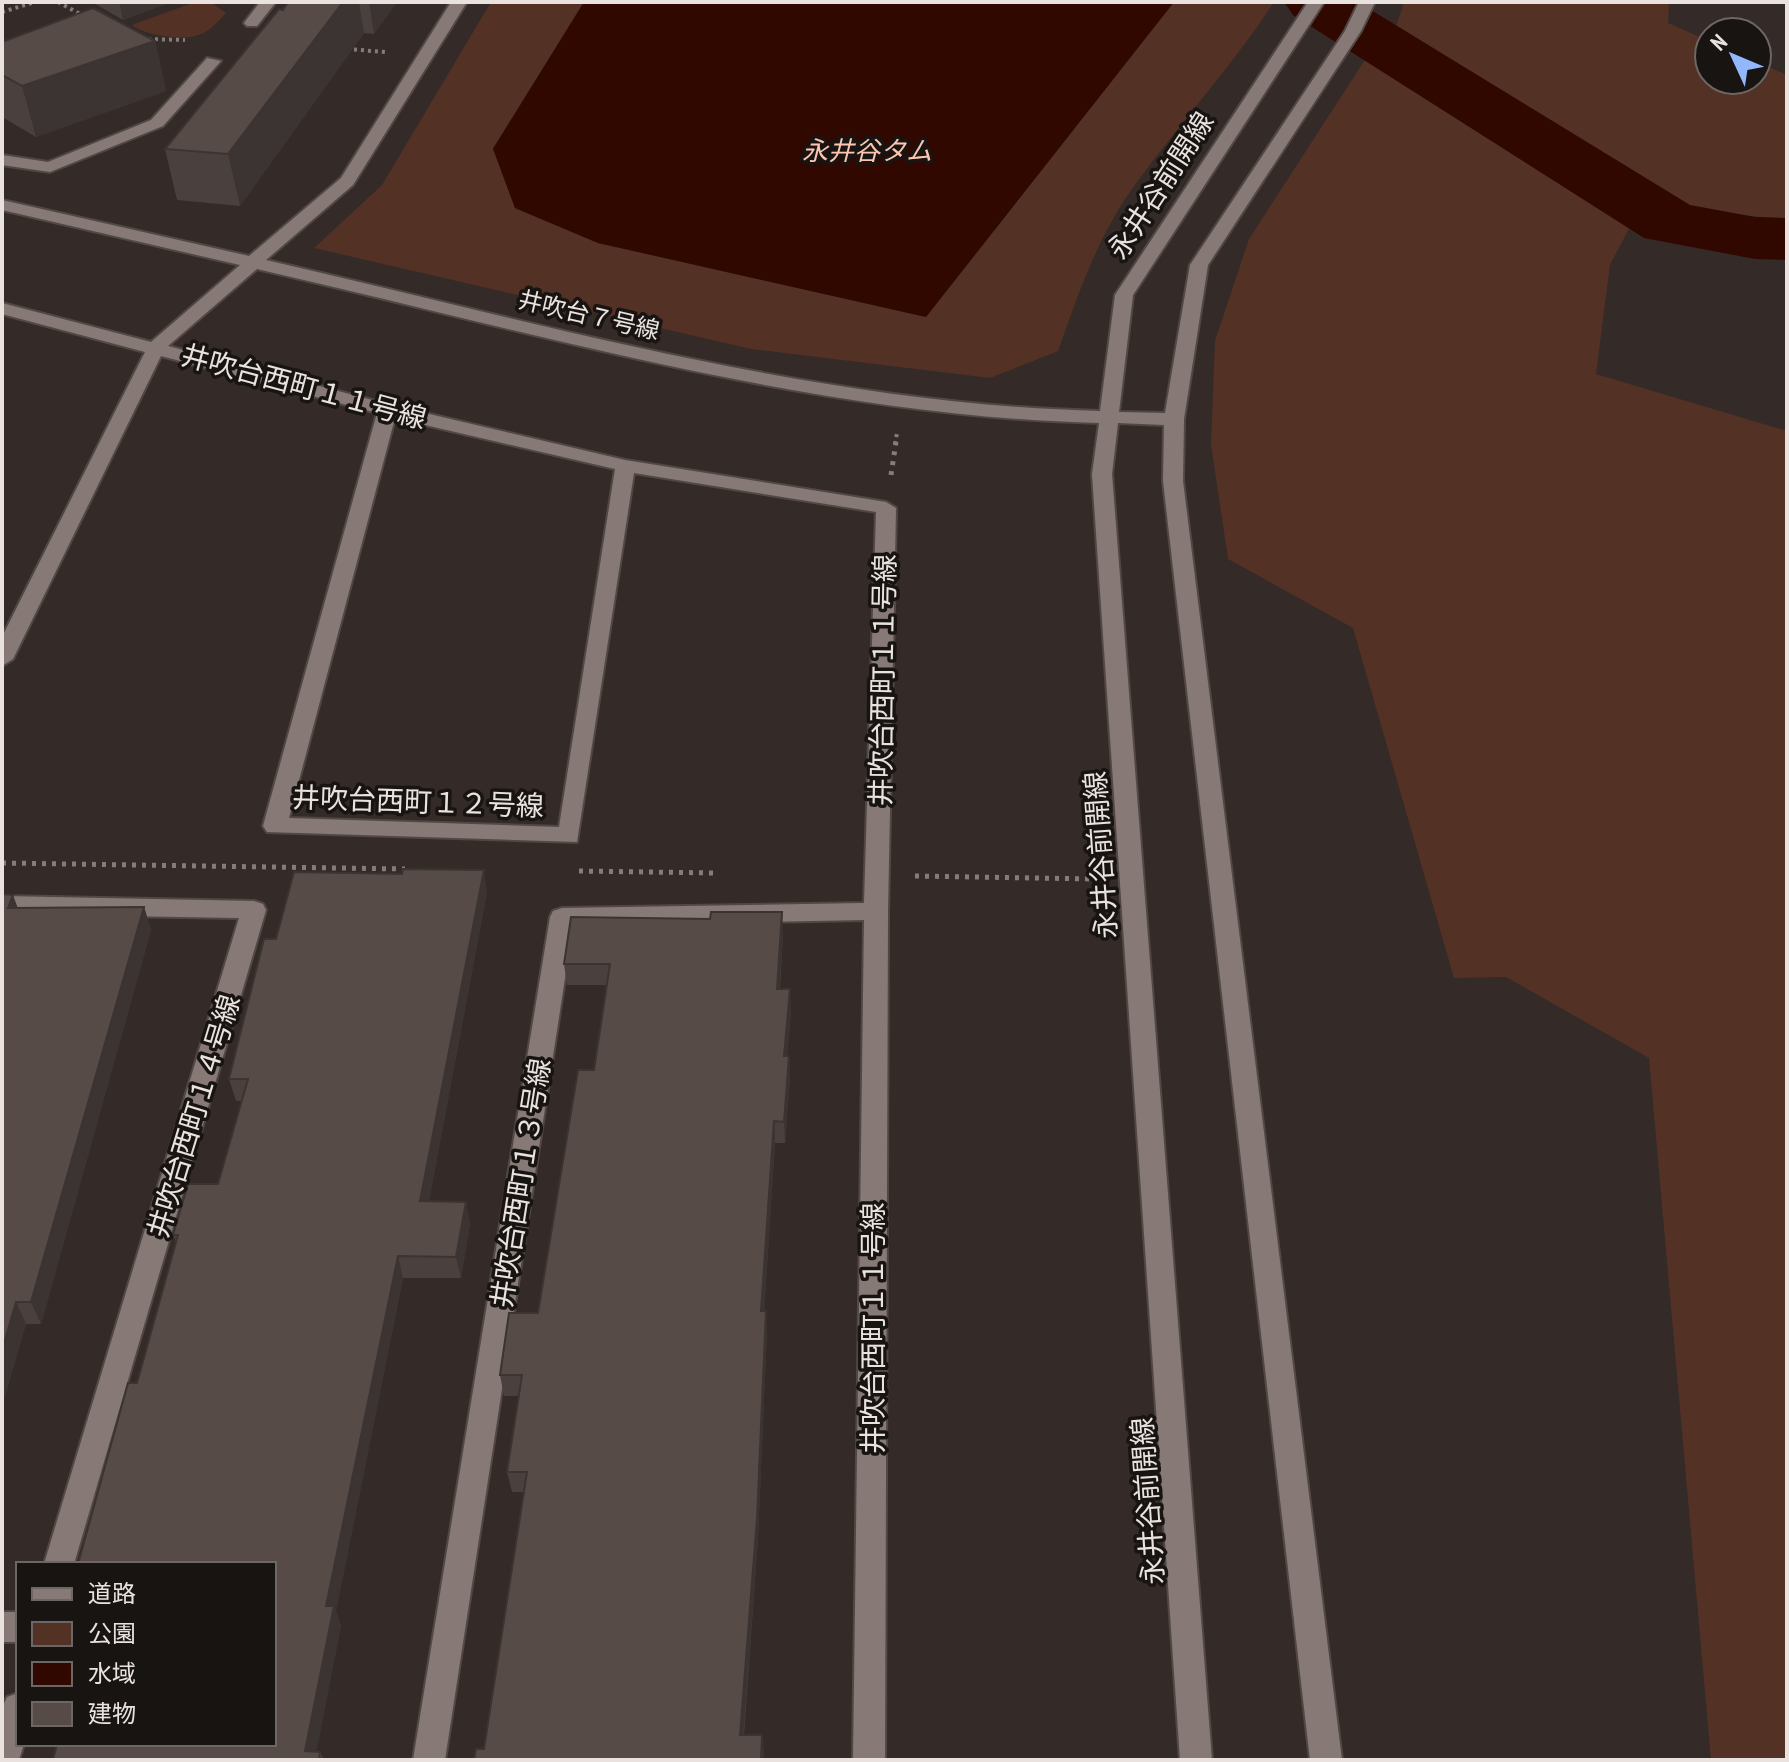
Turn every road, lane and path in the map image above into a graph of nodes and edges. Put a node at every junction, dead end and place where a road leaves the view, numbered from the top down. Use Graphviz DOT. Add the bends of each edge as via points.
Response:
graph roads {
  1 [pos="35,2"];
  2 [pos="58,2"];
  3 [pos="268,2"];
  4 [pos="459,2"];
  5 [pos="1316,2"];
  6 [pos="1367,2"];
  7 [pos="2,12"];
  8 [pos="94,22"];
  9 [pos="252,23"];
  10 [pos="213,61"];
  11 [pos="2,160"];
  12 [pos="2,205"];
  13 [pos="255,263"];
  14 [pos="2,308"];
  15 [pos="157,346"];
  16 [pos="902,399"];
  17 [pos="387,410"];
  18 [pos="1109,418"];
  19 [pos="1174,419"];
  20 [pos="625,466"];
  21 [pos="886,508"];
  22 [pos="2,659"];
  23 [pos="878,875"];
  24 [pos="1132,879"];
  25 [pos="2,905"];
  26 [pos="876,911"];
  27 [pos="60,1562"];
  28 [pos="16,1715"];
  29 [pos="3,1760"];
  30 [pos="429,1760"];
  31 [pos="869,1760"];
  32 [pos="1196,1760"];
  33 [pos="1326,1760"];
  1 -- 7 [label="path"];
  2 -- 8 [label="path"];
  3 -- 9 [label="street"];
  4 -- 13 [label="street" via="347,181"];
  5 -- 18 [label="street, 永井谷前開線" via="1124,295"];
  6 -- 19 [label="street" via="1199,265"];
  10 -- 11 [label="street" via="157,123 50,167"];
  12 -- 13 [label="street, 井吹台７号線"];
  13 -- 15 [label="street"];
  13 -- 16 [label="street, 井吹台７号線" via="760,379"];
  14 -- 15 [label="street, 井吹台西町１１号線"];
  15 -- 17 [label="street, 井吹台西町１１号線"];
  15 -- 22 [label="street"];
  16 -- 18 [label="street, 井吹台７号線" via="1012,415"];
  16 -- 21 [label="path"];
  17 -- 20 [label="street, 井吹台西町１１号線"];
  17 -- 20 [label="street, 井吹台西町１２号線" via="275,826 569,836"];
  18 -- 19 [label="street, 井吹台７号線"];
  18 -- 24 [label="street, 永井谷前開線" via="1102,474"];
  19 -- 33 [label="street" via="1173,481"];
  20 -- 21 [label="street, 井吹台西町１１号線"];
  21 -- 23 [label="street, 井吹台西町１１号線"];
  23 -- 24 [label="path"];
  23 -- 26 [label="street, 井吹台西町１１号線"];
  24 -- 32 [label="street, 永井谷前開線"];
  25 -- 27 [label="street, 井吹台西町１４号線" via="254,910"];
  26 -- 30 [label="street, 井吹台西町１３号線" via="562,917"];
  26 -- 31 [label="street, 井吹台西町１１号線"];
  28 -- 29 [label="street"];
}
